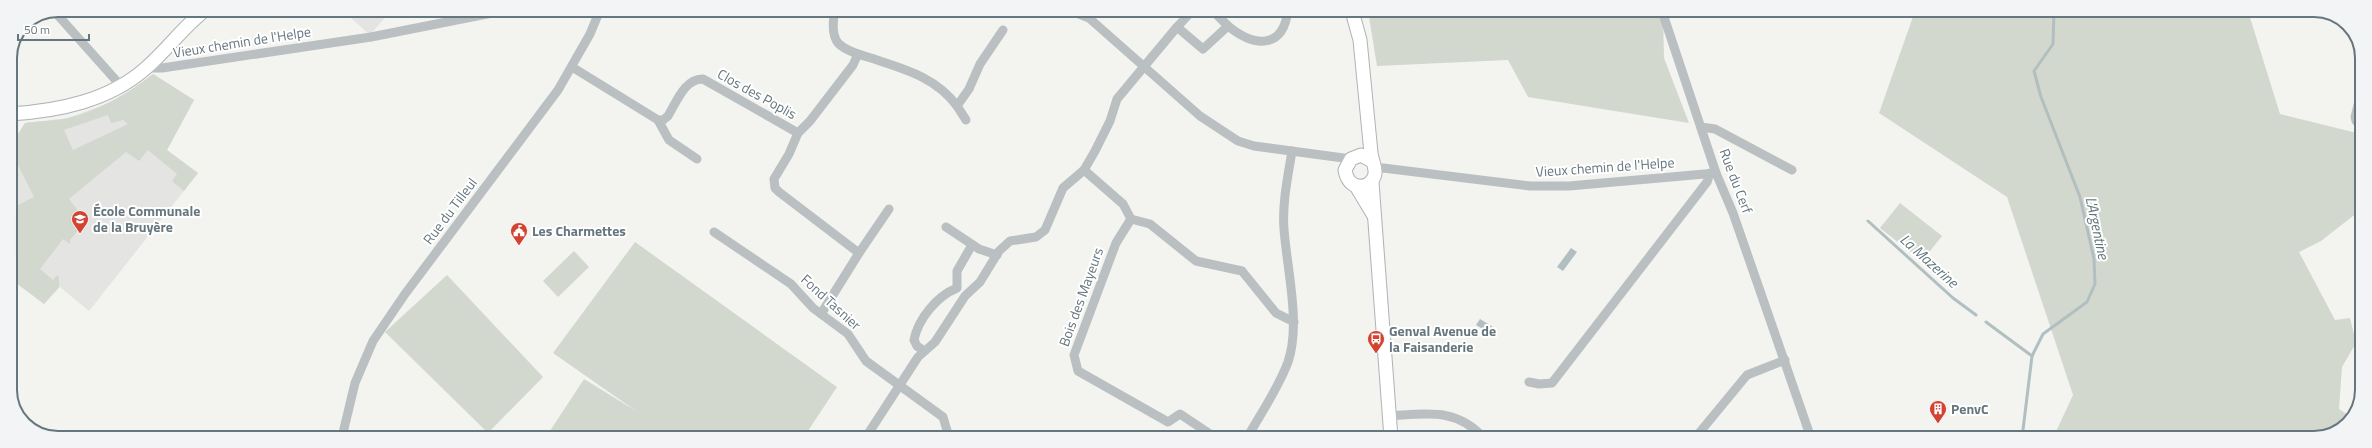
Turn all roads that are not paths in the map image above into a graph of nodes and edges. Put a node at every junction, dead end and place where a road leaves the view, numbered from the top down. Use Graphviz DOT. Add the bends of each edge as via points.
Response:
graph roads {
  1 [pos="59,17"];
  2 [pos="198,17"];
  3 [pos="470,17"];
  4 [pos="597,17"];
  5 [pos="834,17"];
  6 [pos="1086,17"];
  7 [pos="1186,17"];
  8 [pos="1219,17"];
  9 [pos="1287,17"];
  10 [pos="1354,17"];
  11 [pos="1664,17"];
  12 [pos="1228,26"];
  13 [pos="1177,27"];
  14 [pos="1003,30"];
  15 [pos="858,54"];
  16 [pos="1144,65"];
  17 [pos="572,67"];
  18 [pos="145,68"];
  19 [pos="121,86"];
  20 [pos="957,106"];
  21 [pos="17,113"];
  22 [pos="658,120"];
  23 [pos="966,120"];
  24 [pos="1701,127"];
  25 [pos="798,133"];
  26 [pos="1292,151"];
  27 [pos="697,159"];
  28 [pos="1361,163"];
  29 [pos="1084,170"];
  30 [pos="1792,170"];
  31 [pos="1713,173"];
  32 [pos="1372,182"];
  33 [pos="1356,186"];
  34 [pos="889,209"];
  35 [pos="1374,216"];
  36 [pos="1131,219"];
  37 [pos="946,227"];
  38 [pos="714,232"];
  39 [pos="972,244"];
  40 [pos="859,253"];
  41 [pos="996,255"];
  42 [pos="957,288"];
  43 [pos="968,294"];
  44 [pos="821,314"];
  45 [pos="1294,322"];
  46 [pos="924,351"];
  47 [pos="1785,360"];
  48 [pos="1528,382"];
  49 [pos="900,386"];
  50 [pos="1389,416"];
  51 [pos="343,431"];
  52 [pos="870,431"];
  53 [pos="947,431"];
  54 [pos="1206,431"];
  55 [pos="1252,431"];
  56 [pos="1390,431"];
  57 [pos="1476,431"];
  58 [pos="1701,431"];
  59 [pos="1809,431"];
  1 -- 19 [label="street"];
  2 -- 18 [label="main road"];
  3 -- 18 [label="street, Vieux chemin de l'Helpe" via="355,39 162,68"];
  4 -- 17 [label="street, Rue du Tilleul"];
  5 -- 15 [label="street" via="836,41"];
  6 -- 16 [label="street, Vieux chemin de l'Helpe"];
  7 -- 13 [label="street"];
  8 -- 12 [label="street"];
  9 -- 12 [label="street" via="1279,34 1271,39 1258,41 1247,39"];
  10 -- 28 [label="main road" via="1360,40 1368,124"];
  11 -- 24 [label="street, Rue du Cerf"];
  12 -- 13 [label="street" via="1203,49"];
  13 -- 16 [label="street"];
  14 -- 20 [label="street" via="980,64 969,89"];
  15 -- 20 [label="street" via="905,69 937,84"];
  15 -- 25 [label="street, Clos des Poplis" via="853,65 825,102"];
  16 -- 26 [label="street, Vieux chemin de l'Helpe" via="1200,116 1224,134 1254,146"];
  16 -- 29 [label="street" via="1117,99 1110,121"];
  17 -- 22 [label="street"];
  17 -- 51 [label="street, Rue du Tilleul" via="529,132 426,266 373,341 355,383"];
  18 -- 19 [label="main road"];
  19 -- 21 [label="main road" via="69,106"];
  20 -- 23 [label="street"];
  22 -- 25 [label="street, Clos des Poplis" via="668,116 688,83 696,78 703,79"];
  22 -- 27 [label="street" via="669,140"];
  24 -- 30 [label="street" via="1715,129"];
  24 -- 31 [label="street, Rue du Cerf"];
  25 -- 40 [label="street, Clos des Poplis" via="774,179 775,188"];
  26 -- 28 [label="street, Vieux chemin de l'Helpe"];
  26 -- 45 [label="street" via="1284,204 1284,228"];
  28 -- 31 [label="street, Vieux chemin de l'Helpe" via="1502,185 1530,186 1569,186"];
  28 -- 32 [label="main road"];
  28 -- 33 [label="main road" via="1350,183"];
  29 -- 36 [label="street" via="1123,204"];
  29 -- 41 [label="street" via="1063,188 1045,230 1036,237 1010,241"];
  31 -- 47 [label="street, Rue du Cerf" via="1733,213"];
  31 -- 48 [label="street, Rue du Cerf" via="1552,383"];
  32 -- 33 [label="main road" via="1362,187"];
  32 -- 35 [label="main road" via="1375,194"];
  33 -- 35 [label="main road"];
  34 -- 40 [label="street"];
  35 -- 50 [label="main road"];
  36 -- 45 [label="street" via="1150,224 1196,261 1242,270 1276,313"];
  36 -- 54 [label="street, Bois des Mayeurs" via="1116,243 1074,355 1075,364 1078,371 1168,422 1180,414"];
  37 -- 39 [label="street"];
  38 -- 44 [label="street, Fond Tasnier" via="791,284"];
  39 -- 41 [label="street"];
  39 -- 42 [label="street" via="957,271"];
  40 -- 44 [label="street"];
  41 -- 43 [label="street" via="980,282"];
  42 -- 43 [label="street"];
  42 -- 46 [label="street" via="938,299 918,328 914,340"];
  43 -- 46 [label="street" via="935,342"];
  44 -- 49 [label="street, Fond Tasnier" via="848,334 866,361"];
  45 -- 55 [label="street" via="1288,362"];
  46 -- 49 [label="street"];
  47 -- 58 [label="street" via="1747,375"];
  47 -- 59 [label="street, Rue du Cerf"];
  49 -- 52 [label="street"];
  49 -- 53 [label="street, Fond Tasnier" via="943,417"];
  50 -- 56 [label="main road"];
  50 -- 57 [label="street" via="1437,413 1451,415 1463,420"];
}
